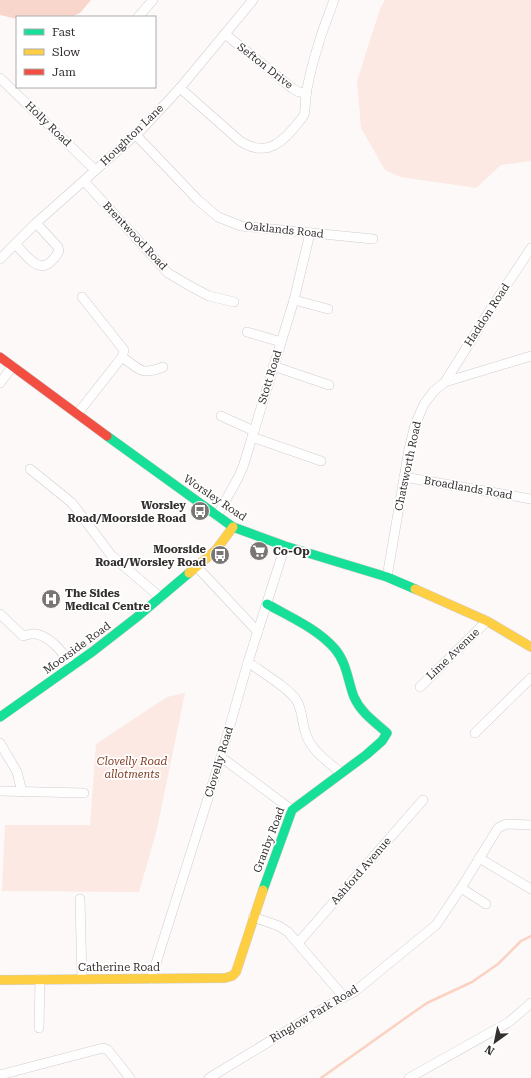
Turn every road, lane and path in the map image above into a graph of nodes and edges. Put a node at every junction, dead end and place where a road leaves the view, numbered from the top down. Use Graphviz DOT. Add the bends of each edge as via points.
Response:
graph roads {
  1 [pos="153,0"];
  2 [pos="254,0"];
  3 [pos="334,0"];
  4 [pos="139,16"];
  5 [pos="225,34"];
  6 [pos="0,78"];
  7 [pos="180,88"];
  8 [pos="307,93"];
  9 [pos="135,134"];
  10 [pos="95,170"];
  11 [pos="84,181"];
  12 [pos="36,223"];
  13 [pos="310,233"];
  14 [pos="373,239"];
  15 [pos="14,244"];
  16 [pos="531,248"];
  17 [pos="0,259"];
  18 [pos="82,297"];
  19 [pos="294,300"];
  20 [pos="234,302"];
  21 [pos="328,309"];
  22 [pos="247,332"];
  23 [pos="280,342"];
  24 [pos="531,356"];
  25 [pos="0,357"];
  26 [pos="122,357"];
  27 [pos="13,366"];
  28 [pos="273,366"];
  29 [pos="162,367"];
  30 [pos="445,382"];
  31 [pos="0,383"];
  32 [pos="329,385"];
  33 [pos="78,413"];
  34 [pos="221,416"];
  35 [pos="253,434"];
  36 [pos="321,461"];
  37 [pos="30,469"];
  38 [pos="404,477"];
  39 [pos="531,499"];
  40 [pos="217,516"];
  41 [pos="233,527"];
  42 [pos="285,546"];
  43 [pos="197,567"];
  44 [pos="387,577"];
  45 [pos="161,598"];
  46 [pos="267,604"];
  47 [pos="0,614"];
  48 [pos="487,621"];
  49 [pos="258,632"];
  50 [pos="531,647"];
  51 [pos="248,662"];
  52 [pos="73,666"];
  53 [pos="531,678"];
  54 [pos="420,687"];
  55 [pos="0,717"];
  56 [pos="475,733"];
  57 [pos="0,743"];
  58 [pos="221,758"];
  59 [pos="341,772"];
  60 [pos="0,792"];
  61 [pos="22,792"];
  62 [pos="84,793"];
  63 [pos="423,800"];
  64 [pos="292,810"];
  65 [pos="531,825"];
  66 [pos="479,858"];
  67 [pos="461,888"];
  68 [pos="531,889"];
  69 [pos="80,898"];
  70 [pos="486,904"];
  71 [pos="253,917"];
  72 [pos="298,942"];
  73 [pos="236,972"];
  74 [pos="150,978"];
  75 [pos="82,979"];
  76 [pos="0,980"];
  77 [pos="40,980"];
  78 [pos="344,997"];
  79 [pos="531,1003"];
  80 [pos="40,1028"];
  81 [pos="0,1075"];
  82 [pos="130,1078"];
  83 [pos="209,1078"];
  84 [pos="409,1078"];
  1 -- 4 [label="street"];
  2 -- 5 [label="street, Houghton Lane"];
  3 -- 8 [label="street" via="318,45"];
  5 -- 7 [label="street, Houghton Lane"];
  5 -- 8 [label="street, Sefton Drive" via="292,88"];
  6 -- 10 [label="street, Holly Road"];
  7 -- 8 [label="street" via="240,141 249,147 259,148 278,144 285,138 304,113"];
  7 -- 9 [label="street, Houghton Lane"];
  9 -- 10 [label="street, Houghton Lane"];
  9 -- 13 [label="street, Oaklands Road" via="198,200 218,217 241,226"];
  10 -- 11 [label="street, Houghton Lane"];
  11 -- 12 [label="street, Houghton Lane"];
  11 -- 20 [label="street, Brentwood Road" via="168,273 210,296"];
  12 -- 15 [label="street, Houghton Lane"];
  12 -- 15 [label="street" via="58,246 59,251 47,266 42,267 35,263"];
  13 -- 14 [label="street, Oaklands Road"];
  13 -- 19 [label="street, Stott Road"];
  15 -- 17 [label="street, Houghton Lane"];
  16 -- 30 [label="street, Haddon Road"];
  18 -- 26 [label="street" via="124,350"];
  19 -- 21 [label="street"];
  19 -- 23 [label="street, Stott Road"];
  22 -- 23 [label="street"];
  23 -- 28 [label="street, Stott Road"];
  24 -- 30 [label="street, Chatsworth Road"];
  25 -- 27 [label="street, Worsley Road"];
  26 -- 29 [label="street" via="141,371 147,372"];
  26 -- 33 [label="street"];
  27 -- 31 [label="street"];
  27 -- 33 [label="street, Worsley Road"];
  28 -- 32 [label="street"];
  28 -- 35 [label="street, Stott Road"];
  30 -- 38 [label="street, Chatsworth Road" via="428,398 419,414"];
  33 -- 40 [label="street, Worsley Road"];
  34 -- 35 [label="street"];
  35 -- 36 [label="street"];
  35 -- 40 [label="street, Stott Road" via="238,478"];
  37 -- 45 [label="street" via="72,503 111,555"];
  38 -- 39 [label="street, Broadlands Road"];
  38 -- 44 [label="street, Chatsworth Road"];
  40 -- 41 [label="street, Worsley Road"];
  41 -- 42 [label="street, Worsley Road"];
  41 -- 43 [label="street, Moorside Road" via="223,542"];
  42 -- 44 [label="street, Worsley Road"];
  42 -- 46 [label="street, Clovelly Road"];
  43 -- 45 [label="street, Moorside Road"];
  43 -- 49 [label="street"];
  44 -- 48 [label="street, Worsley Road"];
  45 -- 52 [label="street, Moorside Road"];
  46 -- 49 [label="street, Clovelly Road"];
  46 -- 59 [label="street, Granby Road" via="333,646 338,652 358,705 387,733 374,749"];
  47 -- 52 [label="street" via="23,636 35,634 44,637 60,650"];
  48 -- 50 [label="street, Worsley Road"];
  48 -- 54 [label="street, Lime Avenue"];
  49 -- 51 [label="street, Clovelly Road"];
  51 -- 58 [label="street, Clovelly Road"];
  51 -- 59 [label="street" via="293,696 313,748"];
  52 -- 55 [label="street, Moorside Road"];
  53 -- 56 [label="street"];
  57 -- 61 [label="street" via="17,772"];
  58 -- 64 [label="street"];
  58 -- 74 [label="street, Clovelly Road"];
  59 -- 64 [label="street, Granby Road"];
  60 -- 61 [label="street"];
  61 -- 62 [label="street"];
  63 -- 72 [label="street, Ashford Avenue"];
  64 -- 71 [label="street, Granby Road"];
  65 -- 66 [label="street, Ringlow Park Road" via="501,826"];
  66 -- 67 [label="street, Ringlow Park Road"];
  66 -- 68 [label="street"];
  67 -- 70 [label="street"];
  67 -- 78 [label="street, Ringlow Park Road" via="436,925 354,992"];
  69 -- 75 [label="street"];
  71 -- 72 [label="street" via="284,928"];
  71 -- 73 [label="street, Granby Road"];
  72 -- 78 [label="street"];
  73 -- 74 [label="street, Catherine Road" via="226,978"];
  74 -- 75 [label="street, Catherine Road"];
  75 -- 77 [label="street, Catherine Road"];
  76 -- 77 [label="street, Catherine Road"];
  77 -- 80 [label="street"];
  78 -- 83 [label="street, Ringlow Park Road"];
  79 -- 84 [label="street" via="509,1022"];
  81 -- 82 [label="street" via="103,1048 108,1050"];
}
